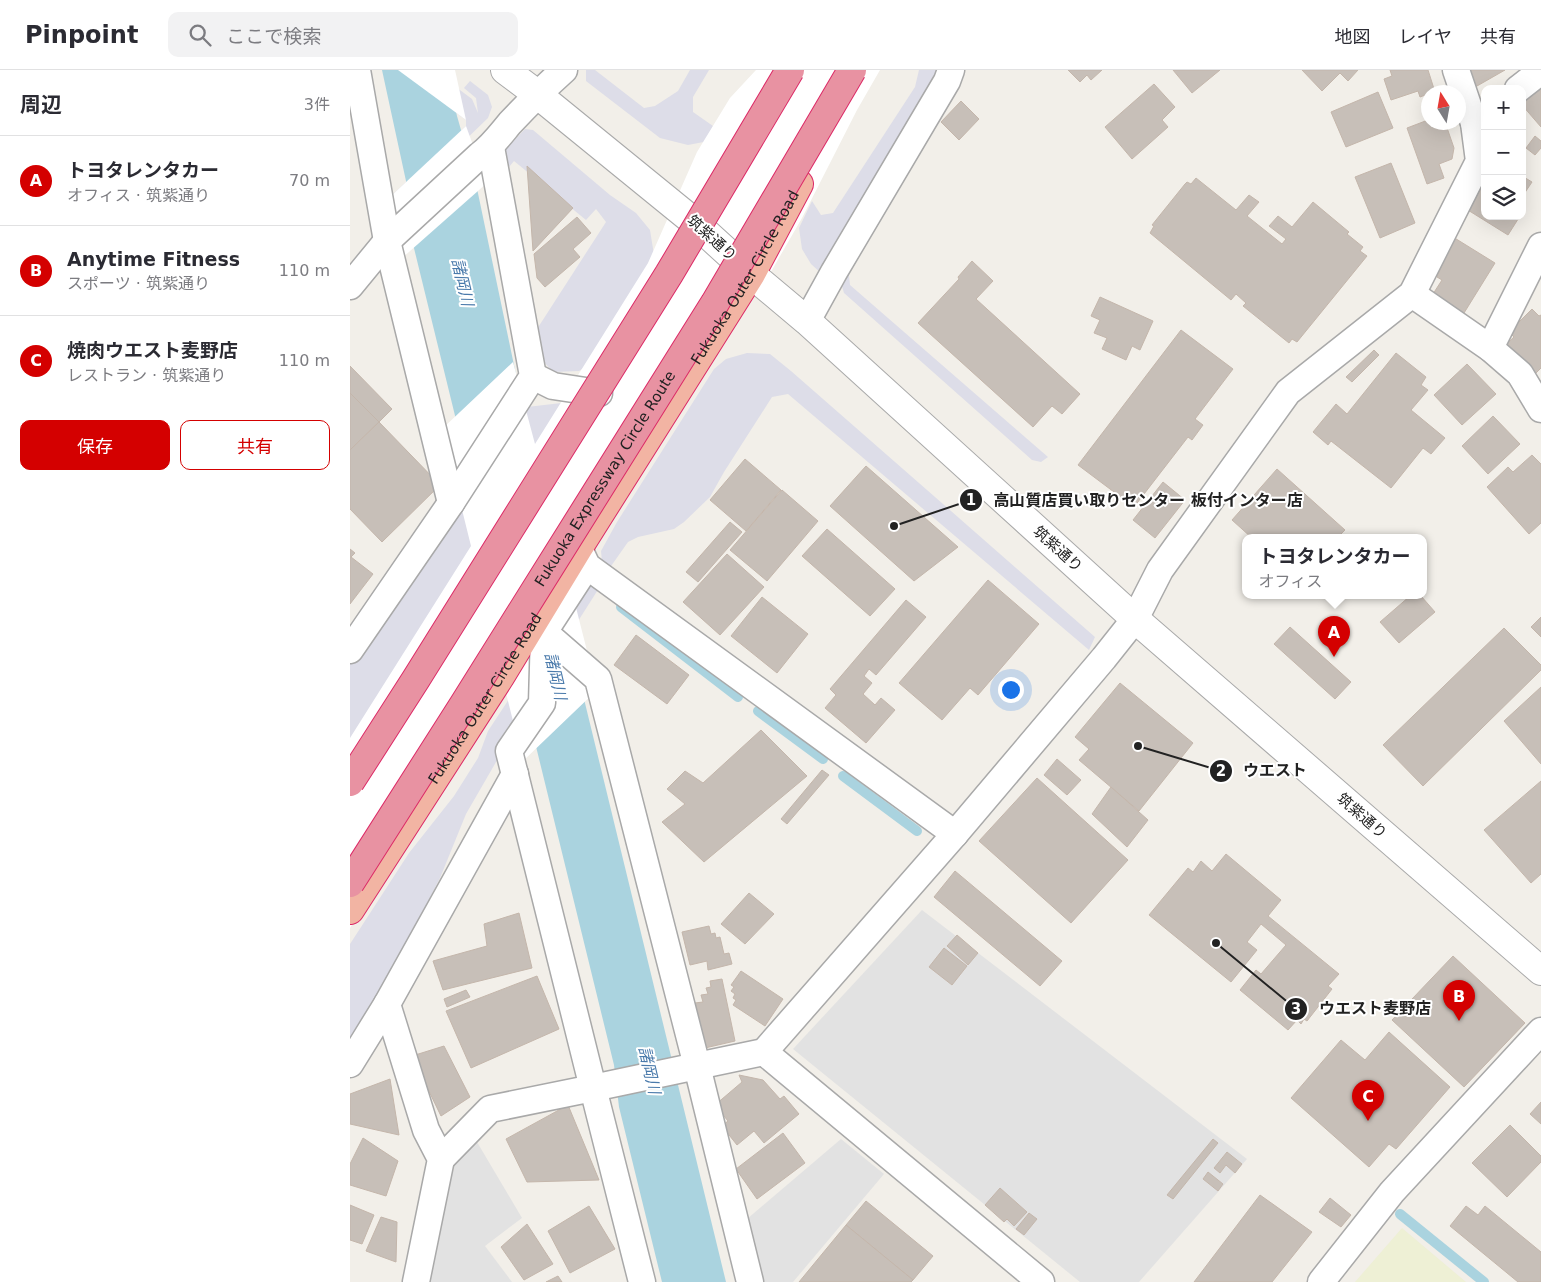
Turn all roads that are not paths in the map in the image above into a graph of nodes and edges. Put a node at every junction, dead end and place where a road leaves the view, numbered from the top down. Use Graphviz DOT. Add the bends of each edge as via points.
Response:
graph roads {
  1 [pos="357,70"];
  2 [pos="505,70"];
  3 [pos="564,70"];
  4 [pos="784,70"];
  5 [pos="790,70"];
  6 [pos="852,70"];
  7 [pos="859,70"];
  8 [pos="951,70"];
  9 [pos="1456,70"];
  10 [pos="1541,71"];
  11 [pos="1523,85"];
  12 [pos="537,94"];
  13 [pos="1479,119"];
  14 [pos="486,151"];
  15 [pos="693,221"];
  16 [pos="387,241"];
  17 [pos="1541,246"];
  18 [pos="751,274"];
  19 [pos="1534,282"];
  20 [pos="350,286"];
  21 [pos="1412,294"];
  22 [pos="807,321"];
  23 [pos="627,341"];
  24 [pos="1490,348"];
  25 [pos="533,376"];
  26 [pos="599,393"];
  27 [pos="1541,410"];
  28 [pos="451,503"];
  29 [pos="583,556"];
  30 [pos="1135,619"];
  31 [pos="544,632"];
  32 [pos="350,650"];
  33 [pos="515,774"];
  34 [pos="350,782"];
  35 [pos="955,834"];
  36 [pos="350,884"];
  37 [pos="350,910"];
  38 [pos="1541,971"];
  39 [pos="387,1004"];
  40 [pos="1541,1031"];
  41 [pos="764,1052"];
  42 [pos="350,1064"];
  43 [pos="697,1066"];
  44 [pos="593,1088"];
  45 [pos="441,1159"];
  46 [pos="416,1282"];
  47 [pos="642,1282"];
  48 [pos="750,1282"];
  49 [pos="1041,1282"];
  50 [pos="1321,1282"];
  1 -- 16 [label="street"];
  2 -- 12 [label="street, 筑紫通り"];
  3 -- 12 [label="street"];
  4 -- 15 [label="highway"];
  5 -- 23 [label="highway, bridge"];
  6 -- 36 [label="highway, Fukuoka Expressway Circle Route, bridge" via="715,304"];
  7 -- 18 [label="highway, Fukuoka Outer Circle Road"];
  8 -- 22 [label="street"];
  9 -- 13 [label="street"];
  10 -- 11 [label="street"];
  12 -- 14 [label="street"];
  12 -- 15 [label="street, 筑紫通り"];
  13 -- 21 [label="street" via="1479,161"];
  14 -- 16 [label="street"];
  14 -- 25 [label="street"];
  15 -- 18 [label="street, 筑紫通り"];
  15 -- 23 [label="highway"];
  16 -- 20 [label="street"];
  16 -- 28 [label="street"];
  17 -- 19 [label="street"];
  18 -- 22 [label="street, 筑紫通り"];
  18 -- 29 [label="highway, Fukuoka Outer Circle Road"];
  19 -- 24 [label="street"];
  21 -- 24 [label="street"];
  21 -- 30 [label="street" via="1288,392 1160,570"];
  22 -- 30 [label="street, 筑紫通り"];
  23 -- 26 [label="highway"];
  23 -- 34 [label="highway, bridge"];
  24 -- 27 [label="street" via="1520,374"];
  25 -- 26 [label="street" via="553,386"];
  25 -- 28 [label="street"];
  26 -- 34 [label="highway" via="447,622"];
  28 -- 32 [label="street"];
  29 -- 31 [label="street"];
  29 -- 35 [label="street"];
  29 -- 37 [label="highway, Fukuoka Outer Circle Road" via="500,677"];
  30 -- 35 [label="street"];
  30 -- 38 [label="street, 筑紫通り"];
  31 -- 33 [label="street" via="542,703 509,751"];
  31 -- 43 [label="street" via="598,679"];
  33 -- 39 [label="street"];
  33 -- 44 [label="street"];
  35 -- 41 [label="street"];
  39 -- 42 [label="street"];
  39 -- 45 [label="street" via="426,1130"];
  40 -- 50 [label="street" via="1392,1192"];
  41 -- 43 [label="street"];
  41 -- 49 [label="street"];
  43 -- 44 [label="street"];
  43 -- 48 [label="street"];
  44 -- 45 [label="street" via="490,1110"];
  44 -- 47 [label="street"];
  45 -- 46 [label="street"];
}
